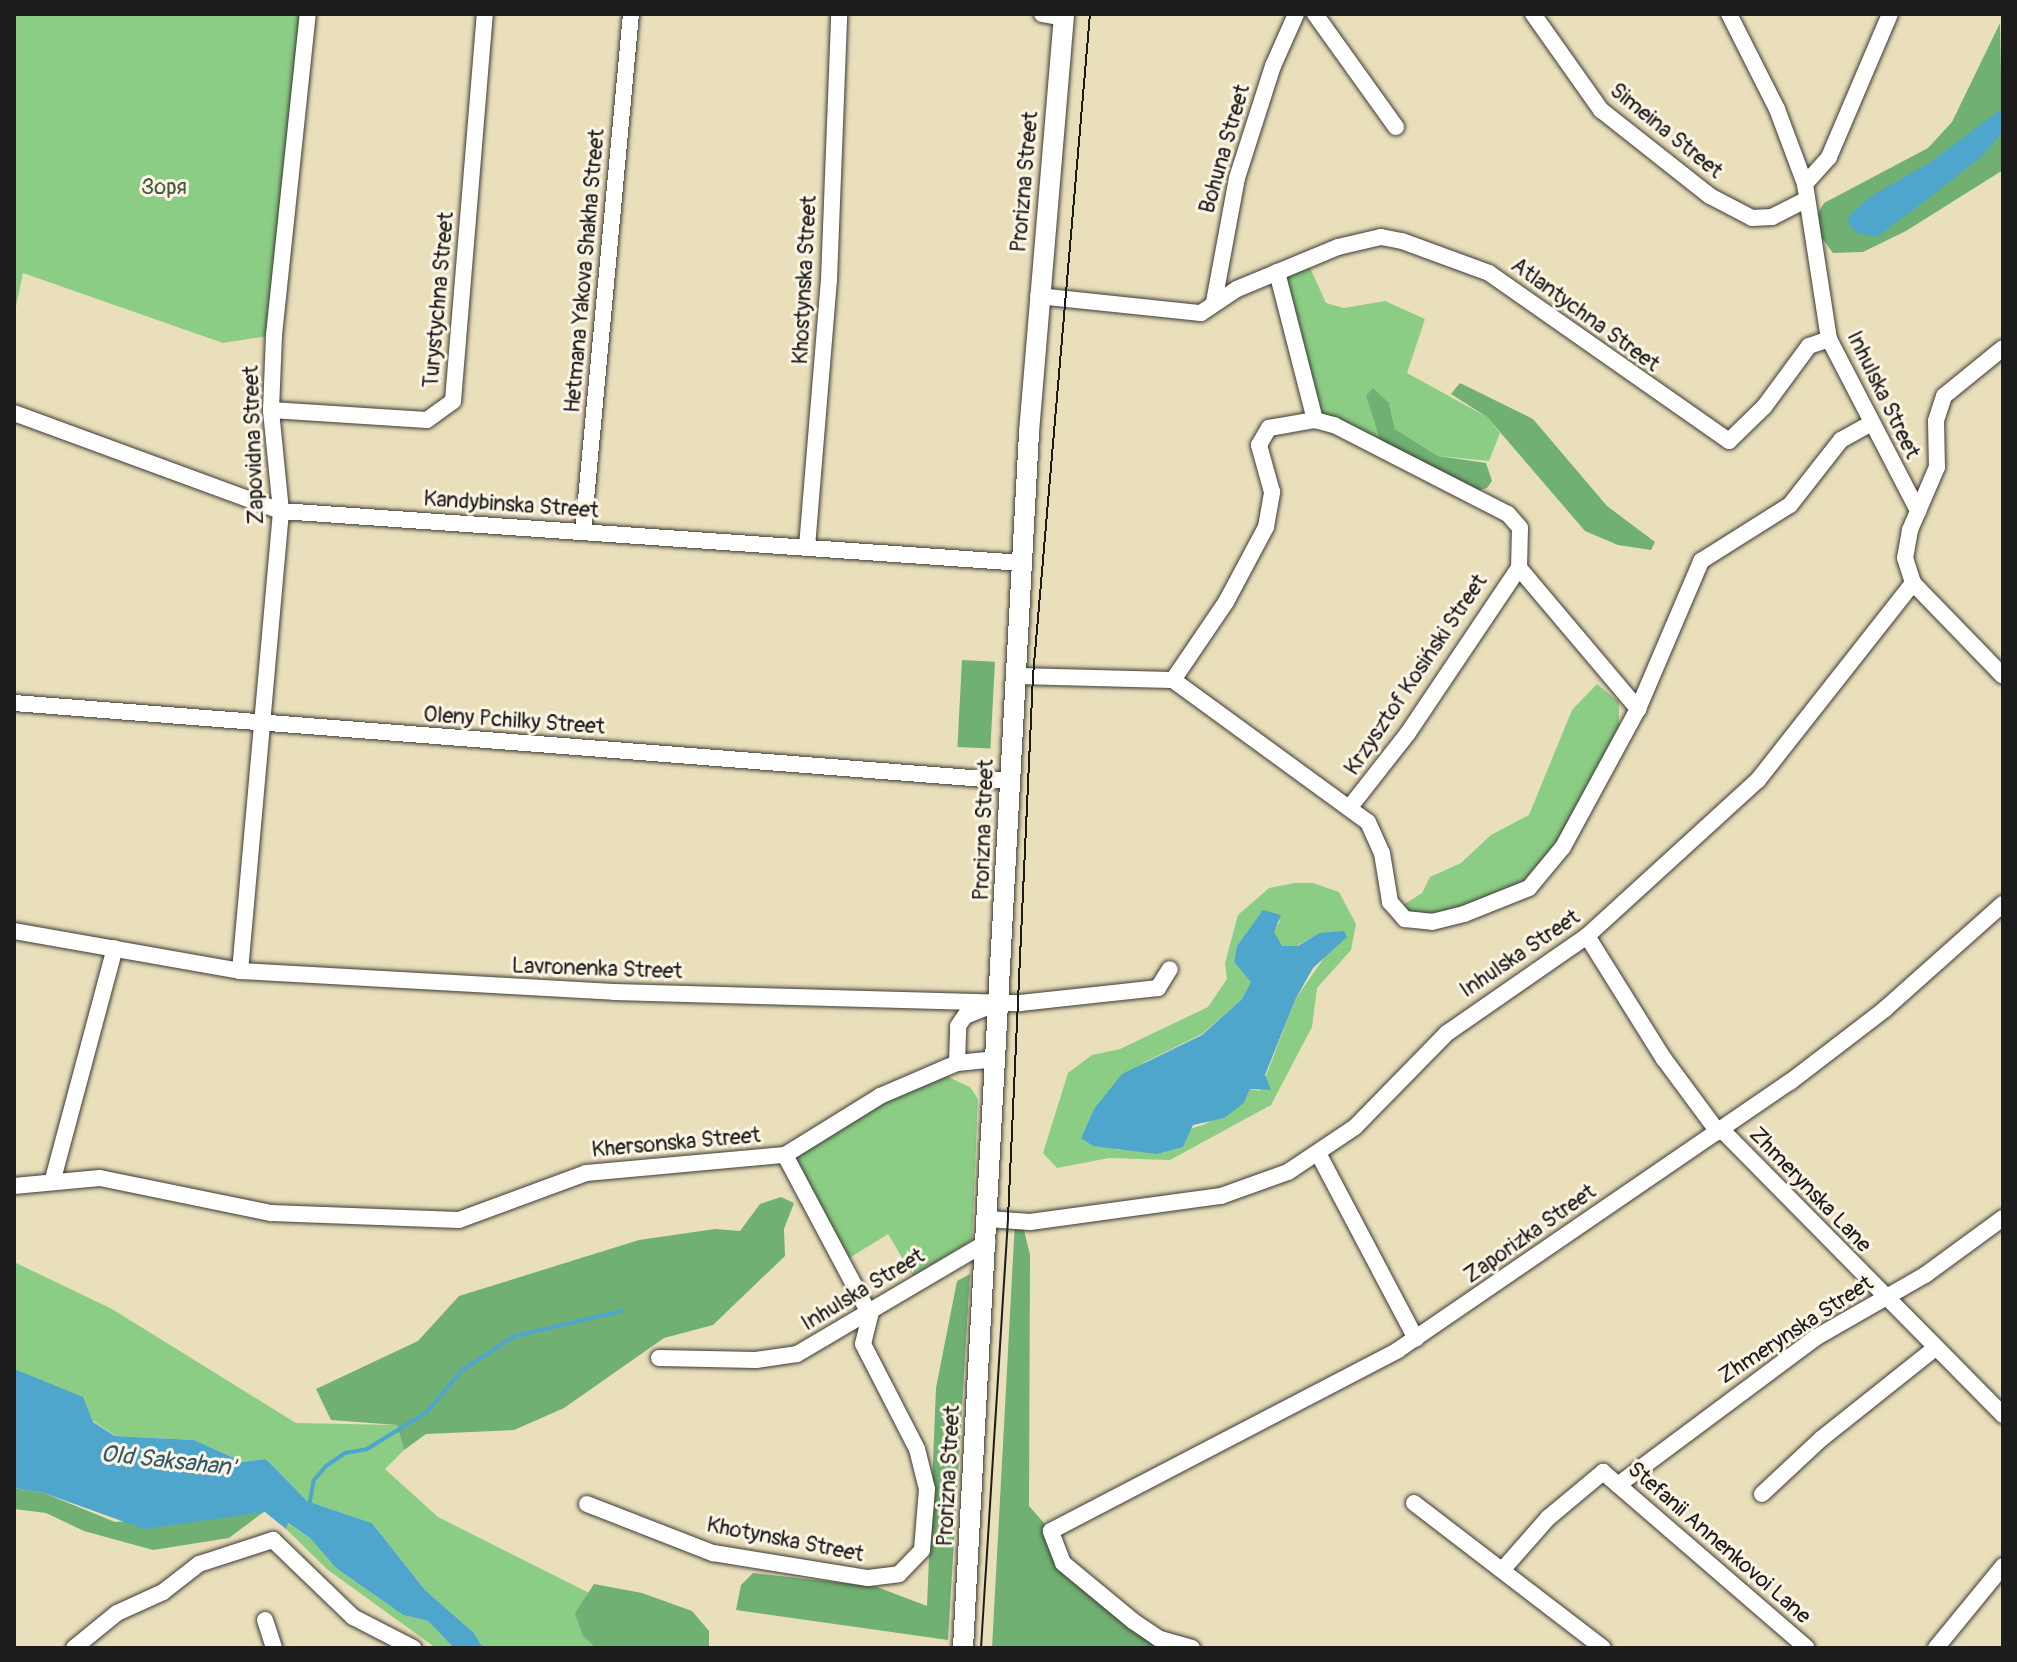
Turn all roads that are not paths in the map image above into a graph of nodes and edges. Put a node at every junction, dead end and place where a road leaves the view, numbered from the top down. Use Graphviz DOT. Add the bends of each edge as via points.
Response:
graph roads {
  1 [pos="308,14"];
  2 [pos="485,14"];
  3 [pos="631,14"];
  4 [pos="839,14"];
  5 [pos="1042,14"];
  6 [pos="1296,14"];
  7 [pos="1315,14"];
  8 [pos="1533,14"];
  9 [pos="1729,14"];
  10 [pos="1890,14"];
  11 [pos="1064,16"];
  12 [pos="1396,127"];
  13 [pos="1806,192"];
  14 [pos="1277,272"];
  15 [pos="1038,296"];
  16 [pos="1214,302"];
  17 [pos="1829,339"];
  18 [pos="2003,348"];
  19 [pos="271,410"];
  20 [pos="14,413"];
  21 [pos="1315,420"];
  22 [pos="1872,423"];
  23 [pos="281,511"];
  24 [pos="1918,511"];
  25 [pos="583,532"];
  26 [pos="807,547"];
  27 [pos="1022,563"];
  28 [pos="1519,568"];
  29 [pos="1913,583"];
  30 [pos="2000,665"];
  31 [pos="1016,676"];
  32 [pos="1173,680"];
  33 [pos="14,703"];
  34 [pos="1638,709"];
  35 [pos="263,724"];
  36 [pos="1010,781"];
  37 [pos="1350,807"];
  38 [pos="2003,904"];
  39 [pos="14,931"];
  40 [pos="1587,936"];
  41 [pos="115,948"];
  42 [pos="1170,969"];
  43 [pos="240,971"];
  44 [pos="1000,1004"];
  45 [pos="997,1059"];
  46 [pos="957,1063"];
  47 [pos="1719,1130"];
  48 [pos="1318,1153"];
  49 [pos="785,1155"];
  50 [pos="53,1179"];
  51 [pos="14,1186"];
  52 [pos="2003,1218"];
  53 [pos="988,1219"];
  54 [pos="987,1242"];
  55 [pos="1883,1297"];
  56 [pos="870,1315"];
  57 [pos="1416,1339"];
  58 [pos="1934,1349"];
  59 [pos="659,1358"];
  60 [pos="2003,1415"];
  61 [pos="1618,1485"];
  62 [pos="1762,1494"];
  63 [pos="1414,1503"];
  64 [pos="587,1504"];
  65 [pos="2003,1566"];
  66 [pos="1504,1568"];
  67 [pos="265,1620"];
  68 [pos="74,1648"];
  69 [pos="274,1648"];
  70 [pos="413,1648"];
  71 [pos="963,1648"];
  72 [pos="1192,1648"];
  73 [pos="1603,1648"];
  74 [pos="1807,1648"];
  75 [pos="1936,1648"];
  1 -- 19 [label="street, Zapovidna Street"];
  2 -- 19 [label="street, Turystychna Street" via="453,401 427,420"];
  3 -- 25 [label="street, Hetmana Yakova Shakha Street"];
  4 -- 26 [label="street, Khostynska Street" via="829,280"];
  5 -- 11 [label="street"];
  6 -- 16 [label="street, Bohuna Street" via="1273,66 1237,178"];
  7 -- 12 [label="street"];
  8 -- 13 [label="street, Simeina Street" via="1601,110 1710,196 1752,218 1772,217"];
  9 -- 13 [label="street, Inhulska Street" via="1772,96"];
  10 -- 13 [label="street" via="1829,157"];
  11 -- 15 [label="main road, Prorizna Street"];
  13 -- 17 [label="street, Inhulska Street"];
  14 -- 16 [label="street, Atlantychna Street"];
  14 -- 17 [label="street, Atlantychna Street" via="1338,247 1381,237 1437,254 1514,289 1729,441 1764,407 1809,346"];
  14 -- 21 [label="street"];
  15 -- 16 [label="street, Atlantychna Street" via="1201,313"];
  15 -- 27 [label="main road, Prorizna Street"];
  17 -- 22 [label="street, Inhulska Street"];
  18 -- 24 [label="street, Inhulska Street" via="1944,396 1935,428 1937,467"];
  19 -- 23 [label="street, Zapovidna Street"];
  20 -- 23 [label="street, Kandybinska Street"];
  21 -- 28 [label="street, Krzysztof Kosiński Street" via="1365,439 1515,519 1520,528"];
  21 -- 32 [label="street" via="1269,428 1260,437 1272,492 1266,527 1226,602"];
  22 -- 24 [label="street, Inhulska Street"];
  22 -- 34 [label="street, Krzysztof Kosiński Street" via="1841,440 1790,505 1701,561"];
  23 -- 25 [label="street, Kandybinska Street"];
  23 -- 35 [label="street, Zapovidna Street"];
  24 -- 29 [label="street, Inhulska Street" via="1906,546"];
  25 -- 26 [label="street, Kandybinska Street"];
  26 -- 27 [label="street, Kandybinska Street"];
  27 -- 31 [label="main road, Prorizna Street"];
  28 -- 34 [label="street, Krzysztof Kosiński Street"];
  28 -- 37 [label="street, Krzysztof Kosiński Street" via="1408,733"];
  29 -- 30 [label="street"];
  29 -- 40 [label="street, Inhulska Street" via="1758,780"];
  31 -- 32 [label="street"];
  31 -- 36 [label="main road, Prorizna Street"];
  32 -- 37 [label="street, Krzysztof Kosiński Street"];
  33 -- 35 [label="street, Oleny Pchilky Street"];
  34 -- 37 [label="street, Krzysztof Kosiński Street" via="1548,868 1521,893 1464,914 1432,922 1405,919 1390,902 1376,834"];
  35 -- 36 [label="street, Oleny Pchilky Street"];
  35 -- 43 [label="street, Zapovidna Street"];
  36 -- 44 [label="main road, Prorizna Street"];
  38 -- 47 [label="street, Zaporizka Street" via="1885,1009"];
  39 -- 41 [label="street, Lavronenka Street"];
  40 -- 47 [label="street, Zhmerynska Lane" via="1664,1059"];
  40 -- 48 [label="street, Inhulska Street" via="1468,1015 1374,1112"];
  41 -- 43 [label="street, Lavronenka Street"];
  41 -- 50 [label="street"];
  42 -- 44 [label="street, Lavronenka Street" via="1158,988"];
  43 -- 44 [label="street, Lavronenka Street" via="599,991"];
  44 -- 45 [label="main road, Prorizna Street"];
  44 -- 46 [label="street" via="965,1016 958,1026"];
  45 -- 46 [label="street, Khersonska Street"];
  45 -- 53 [label="main road, Prorizna Street"];
  46 -- 49 [label="street, Khersonska Street" via="880,1096"];
  47 -- 55 [label="street, Zhmerynska Lane"];
  47 -- 57 [label="street, Zaporizka Street"];
  48 -- 53 [label="street, Inhulska Street" via="1288,1172 1195,1201 1121,1206 1030,1222"];
  48 -- 57 [label="street"];
  49 -- 50 [label="street, Khersonska Street" via="586,1173 500,1209 429,1222 271,1213 120,1181"];
  49 -- 56 [label="street"];
  50 -- 51 [label="street, Khersonska Street" via="40,1187"];
  52 -- 55 [label="street, Zhmerynska Street" via="1925,1275"];
  53 -- 54 [label="main road, Prorizna Street"];
  54 -- 56 [label="street, Inhulska Street"];
  54 -- 71 [label="main road, Prorizna Street"];
  55 -- 58 [label="street, Zhmerynska Lane"];
  55 -- 61 [label="street, Zhmerynska Street" via="1815,1338"];
  56 -- 59 [label="street, Inhulska Street" via="820,1344 780,1358"];
  56 -- 64 [label="street, Khotynska Street" via="863,1344 917,1449 927,1489 922,1550 909,1568 878,1579 713,1553"];
  57 -- 72 [label="street, Zaporizka Street" via="1051,1531 1063,1563 1158,1638"];
  58 -- 60 [label="street, Zhmerynska Lane"];
  58 -- 62 [label="street" via="1821,1439"];
  61 -- 66 [label="street, Stefanii Annenkovoi Lane" via="1603,1472 1548,1518"];
  61 -- 74 [label="street, Stefanii Annenkovoi Lane"];
  63 -- 66 [label="street"];
  65 -- 75 [label="street"];
  66 -- 73 [label="street"];
  67 -- 69 [label="street"];
  68 -- 70 [label="street" via="117,1613 163,1592 199,1564 273,1540 353,1617"];
}
